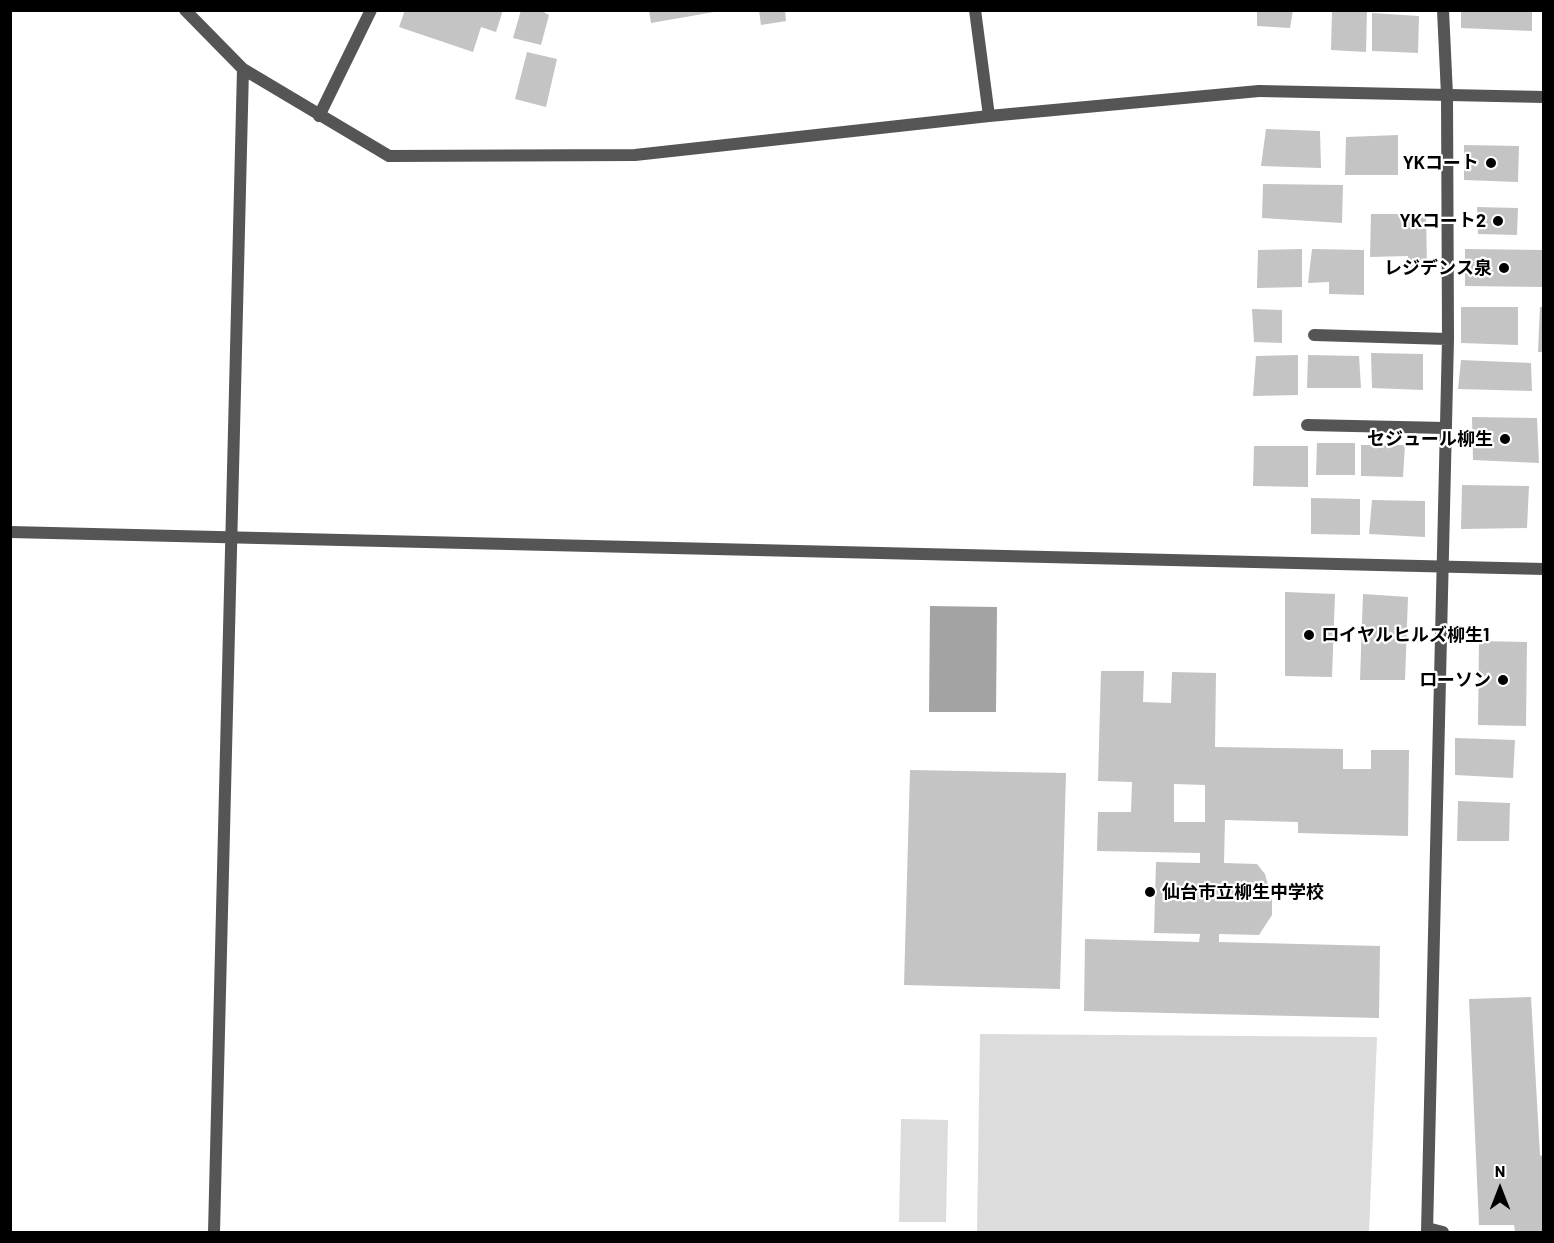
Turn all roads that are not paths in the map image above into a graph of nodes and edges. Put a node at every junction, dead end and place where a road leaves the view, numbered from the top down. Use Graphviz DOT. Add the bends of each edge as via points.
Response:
graph roads {
  1 [pos="185,10"];
  2 [pos="371,10"];
  3 [pos="975,10"];
  4 [pos="1443,10"];
  5 [pos="243,69"];
  6 [pos="1447,95"];
  7 [pos="1544,97"];
  8 [pos="319,116"];
  9 [pos="989,116"];
  10 [pos="1314,335"];
  11 [pos="1448,339"];
  12 [pos="1307,425"];
  13 [pos="1445,428"];
  14 [pos="10,532"];
  15 [pos="232,536"];
  16 [pos="1441,568"];
  17 [pos="1544,569"];
  18 [pos="1433,1231"];
  19 [pos="214,1233"];
  1 -- 5 [label="street"];
  2 -- 8 [label="street"];
  3 -- 9 [label="street"];
  4 -- 6 [label="street"];
  5 -- 8 [label="street"];
  5 -- 15 [label="street"];
  6 -- 7 [label="street"];
  6 -- 9 [label="street" via="1259,91"];
  6 -- 11 [label="street"];
  8 -- 9 [label="street" via="389,156 635,155"];
  10 -- 11 [label="street"];
  11 -- 13 [label="street"];
  12 -- 13 [label="street"];
  13 -- 16 [label="street"];
  14 -- 15 [label="street"];
  15 -- 16 [label="street"];
  15 -- 19 [label="street"];
  16 -- 17 [label="street"];
  16 -- 18 [label="street"];
}
